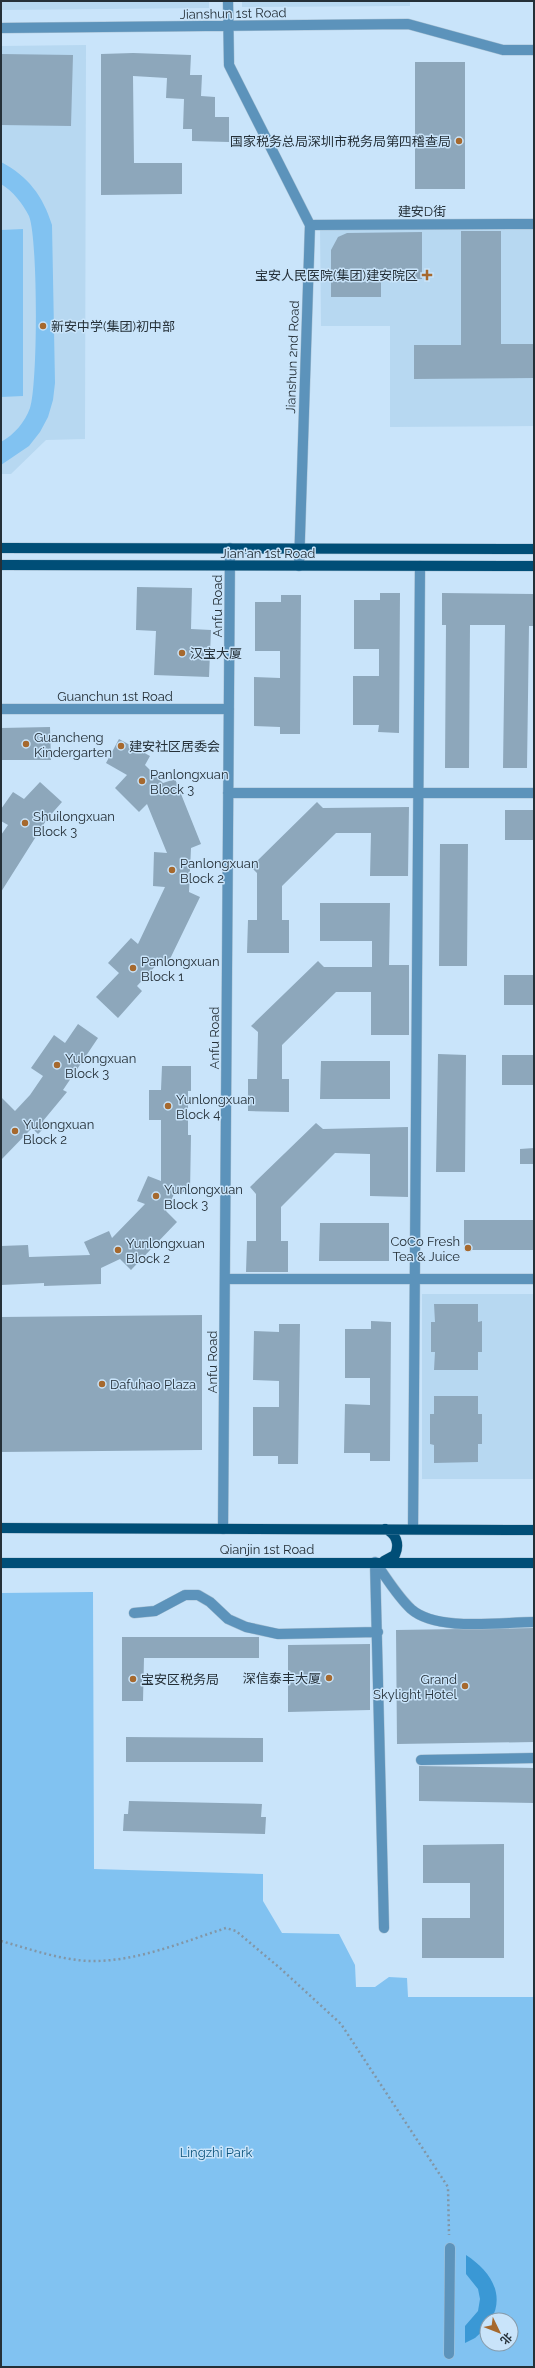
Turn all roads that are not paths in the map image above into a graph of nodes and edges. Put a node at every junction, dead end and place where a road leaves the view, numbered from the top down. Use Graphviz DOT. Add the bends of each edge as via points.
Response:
graph roads {
  1 [pos="228,1"];
  2 [pos="228,26"];
  3 [pos="1,28"];
  4 [pos="534,50"];
  5 [pos="534,224"];
  6 [pos="310,225"];
  7 [pos="1,548"];
  8 [pos="230,548"];
  9 [pos="299,548"];
  10 [pos="534,549"];
  11 [pos="1,565"];
  12 [pos="230,566"];
  13 [pos="299,566"];
  14 [pos="420,566"];
  15 [pos="534,566"];
  16 [pos="1,709"];
  17 [pos="229,709"];
  18 [pos="228,793"];
  19 [pos="418,793"];
  20 [pos="534,793"];
  21 [pos="225,1279"];
  22 [pos="415,1279"];
  23 [pos="534,1279"];
  24 [pos="1,1528"];
  25 [pos="224,1529"];
  26 [pos="385,1529"];
  27 [pos="413,1530"];
  28 [pos="534,1530"];
  29 [pos="378,1562"];
  30 [pos="1,1563"];
  31 [pos="534,1563"];
  32 [pos="134,1613"];
  33 [pos="534,1622"];
  34 [pos="378,1632"];
  35 [pos="534,1758"];
  36 [pos="421,1760"];
  37 [pos="384,1928"];
  38 [pos="450,2248"];
  39 [pos="449,2354"];
  1 -- 2 [label="street, Jianshun 2nd Road"];
  2 -- 3 [label="street, Jianshun 1st Road"];
  2 -- 4 [label="street, Jianshun 1st Road" via="408,24 503,50"];
  2 -- 6 [label="street, Jianshun 2nd Road" via="229,65"];
  5 -- 6 [label="street, 建安D街"];
  6 -- 9 [label="street, Jianshun 2nd Road"];
  7 -- 8 [label="main road, Jian'an 1st Road"];
  8 -- 9 [label="main road, Jian'an 1st Road"];
  8 -- 12 [label="street, Anfu Road"];
  9 -- 10 [label="main road, Jian'an 1st Road"];
  9 -- 13 [label="street, Jianshun 2nd Road"];
  11 -- 12 [label="main road, Jian'an 1st Road"];
  12 -- 13 [label="main road, Jian'an 1st Road"];
  12 -- 17 [label="street, Anfu Road"];
  13 -- 14 [label="main road, Jian'an 1st Road"];
  14 -- 15 [label="main road, Jian'an 1st Road"];
  14 -- 19 [label="street"];
  16 -- 17 [label="street, Guanchun 1st Road"];
  17 -- 18 [label="street, Anfu Road"];
  18 -- 19 [label="street"];
  18 -- 21 [label="street, Anfu Road"];
  19 -- 20 [label="street"];
  19 -- 22 [label="street"];
  21 -- 22 [label="street"];
  21 -- 25 [label="street, Anfu Road"];
  22 -- 23 [label="street"];
  22 -- 27 [label="street"];
  24 -- 25 [label="main road, Qianjin 1st Road"];
  25 -- 26 [label="main road, Qianjin 1st Road"];
  26 -- 27 [label="main road, Qianjin 1st Road"];
  26 -- 29 [label="main road" via="393,1534 398,1544 395,1555"];
  27 -- 28 [label="main road, Qianjin 1st Road"];
  29 -- 30 [label="main road, Qianjin 1st Road"];
  29 -- 31 [label="main road, Qianjin 1st Road"];
  29 -- 33 [label="street" via="411,1609 428,1619 450,1623"];
  29 -- 34 [label="street"];
  32 -- 34 [label="street" via="155,1612 185,1595 198,1595 228,1618 246,1627 272,1633"];
  34 -- 37 [label="street"];
  35 -- 36 [label="street"];
  38 -- 39 [label="street"];
}
